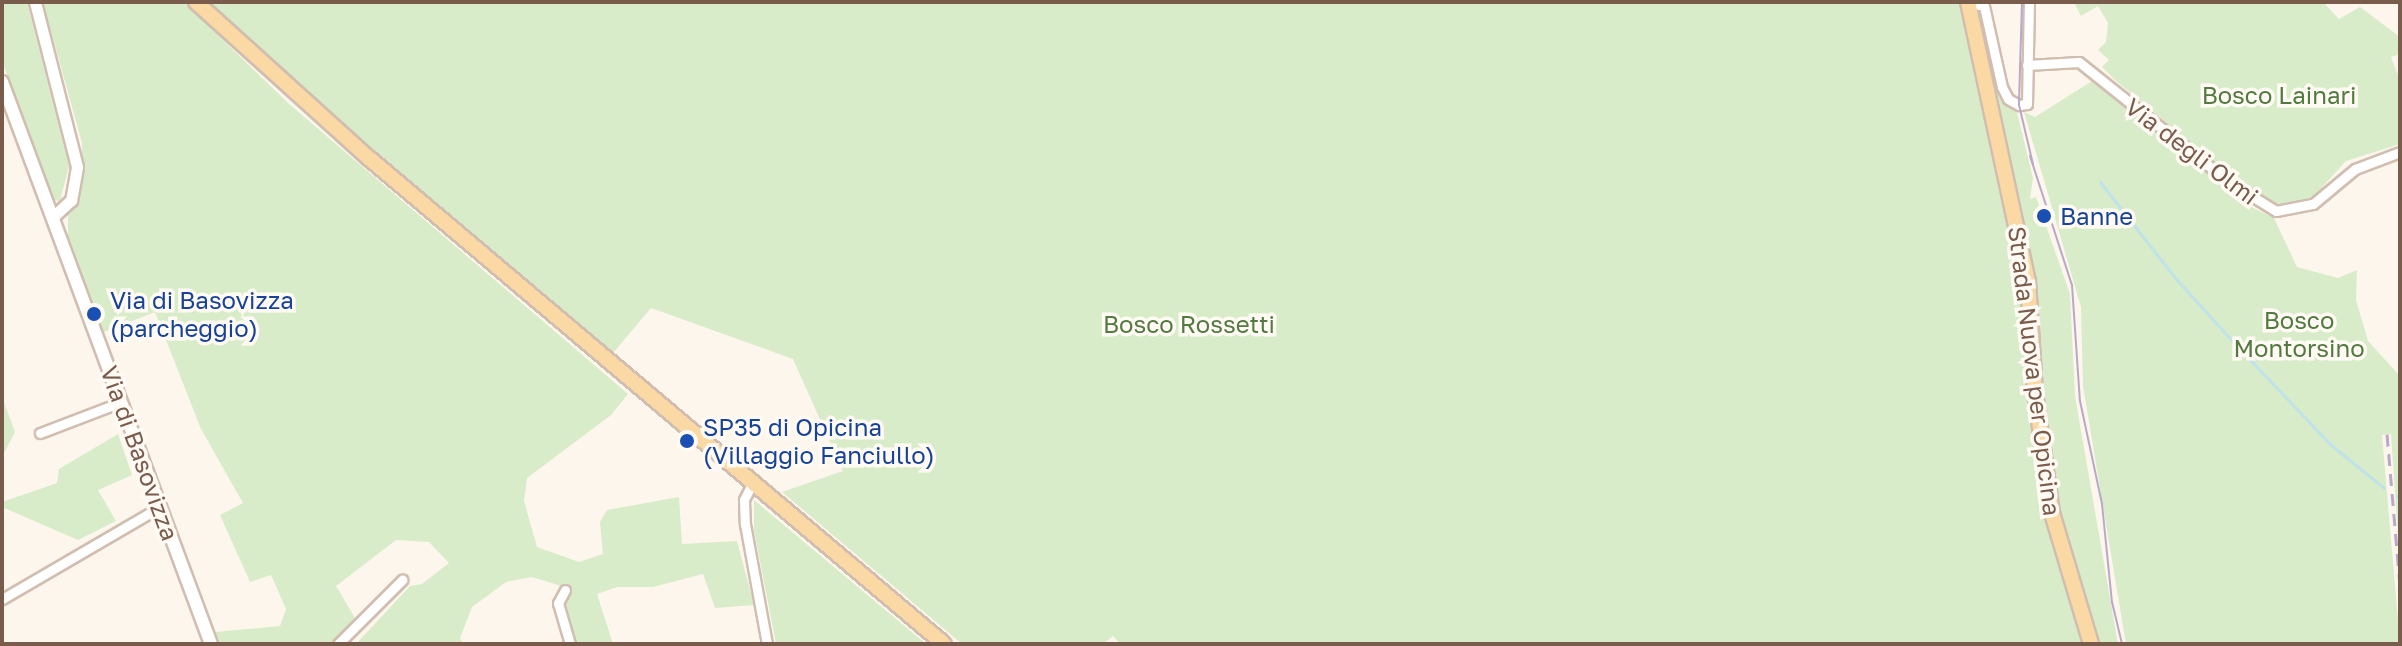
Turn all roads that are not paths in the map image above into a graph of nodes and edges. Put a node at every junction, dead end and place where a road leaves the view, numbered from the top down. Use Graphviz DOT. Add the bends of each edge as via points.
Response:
graph roads {
  1 [pos="35,2"];
  2 [pos="196,2"];
  3 [pos="2029,2"];
  4 [pos="1968,3"];
  5 [pos="2027,65"];
  6 [pos="2,82"];
  7 [pos="2400,152"];
  8 [pos="53,217"];
  9 [pos="121,402"];
  10 [pos="40,433"];
  11 [pos="753,482"];
  12 [pos="160,507"];
  13 [pos="402,580"];
  14 [pos="565,590"];
  15 [pos="2,599"];
  16 [pos="211,644"];
  17 [pos="338,644"];
  18 [pos="570,644"];
  19 [pos="767,644"];
  20 [pos="944,644"];
  21 [pos="2091,644"];
  1 -- 8 [label="street" via="77,167 71,200"];
  2 -- 11 [label="main road" via="336,130"];
  3 -- 5 [label="street"];
  4 -- 5 [label="street" via="1984,6 2002,87 2012,103 2027,104"];
  4 -- 21 [label="main road, Strada Nuova per Opicina" via="2028,281 2035,392 2052,513"];
  5 -- 7 [label="street, Via degli Olmi" via="2079,62 2229,182 2276,211 2313,204 2355,169"];
  6 -- 8 [label="main road, Via di Basovizza"];
  8 -- 9 [label="main road, Via di Basovizza"];
  9 -- 10 [label="street"];
  9 -- 12 [label="main road, Via di Basovizza"];
  11 -- 19 [label="street" via="744,500 745,524"];
  11 -- 20 [label="main road"];
  12 -- 15 [label="street"];
  12 -- 16 [label="main road, Via di Basovizza"];
  13 -- 17 [label="street"];
  14 -- 18 [label="street" via="558,603"];
}
